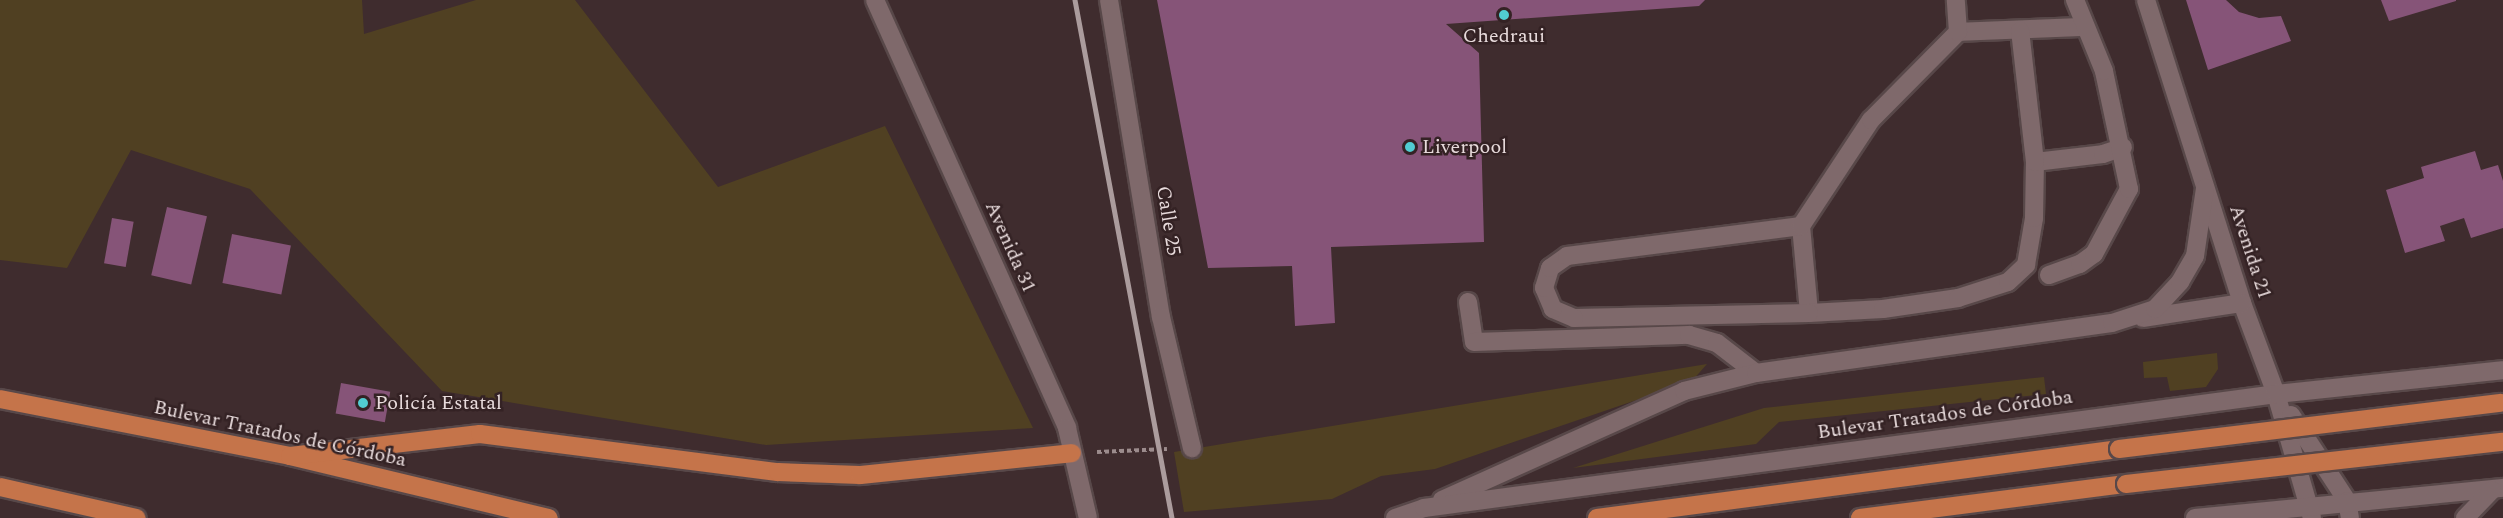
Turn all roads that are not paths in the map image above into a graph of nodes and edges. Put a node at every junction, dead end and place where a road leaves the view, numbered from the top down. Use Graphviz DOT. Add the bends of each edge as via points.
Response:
graph roads {
  1 [pos="875,0"];
  2 [pos="1109,0"];
  3 [pos="1956,0"];
  4 [pos="2075,0"];
  5 [pos="2146,0"];
  6 [pos="2084,27"];
  7 [pos="2020,31"];
  8 [pos="1958,32"];
  9 [pos="2123,147"];
  10 [pos="2036,162"];
  11 [pos="2205,188"];
  12 [pos="1801,226"];
  13 [pos="2049,275"];
  14 [pos="1468,302"];
  15 [pos="2242,303"];
  16 [pos="1809,313"];
  17 [pos="2112,323"];
  18 [pos="2503,370"];
  19 [pos="1756,373"];
  20 [pos="2276,394"];
  21 [pos="0,399"];
  22 [pos="2502,403"];
  23 [pos="2503,442"];
  24 [pos="1192,448"];
  25 [pos="1072,453"];
  26 [pos="290,456"];
  27 [pos="0,487"];
  28 [pos="2498,489"];
  29 [pos="1424,508"];
  30 [pos="2349,510"];
  31 [pos="2308,511"];
  32 [pos="137,518"];
  33 [pos="549,518"];
  34 [pos="1088,518"];
  35 [pos="1395,518"];
  36 [pos="1597,518"];
  37 [pos="1860,518"];
  38 [pos="2195,518"];
  39 [pos="2465,518"];
  1 -- 25 [label="street, Avenida 31" via="1067,428"];
  2 -- 24 [label="street, Calle 25" via="1161,318"];
  3 -- 8 [label="street"];
  4 -- 6 [label="street"];
  5 -- 11 [label="street, Avenida 21"];
  6 -- 7 [label="street"];
  6 -- 9 [label="street" via="2104,71"];
  7 -- 8 [label="street"];
  7 -- 10 [label="street"];
  8 -- 12 [label="street" via="1871,120"];
  9 -- 10 [label="street" via="2103,154"];
  9 -- 13 [label="street" via="2129,189 2094,254 2080,264"];
  10 -- 16 [label="street" via="2034,218 2026,265 2008,282 1958,298 1883,309"];
  11 -- 15 [label="street, Avenida 21"];
  11 -- 17 [label="street" via="2195,256 2181,282 2155,309"];
  12 -- 16 [label="street"];
  12 -- 16 [label="street" via="1567,256 1550,268 1544,288 1553,309 1574,318"];
  14 -- 19 [label="street" via="1474,342 1689,335 1716,343"];
  15 -- 17 [label="street"];
  15 -- 20 [label="street, Avenida 21"];
  17 -- 19 [label="street"];
  18 -- 20 [label="street, Bulevar Tratados de Córdoba"];
  19 -- 29 [label="street" via="1684,391"];
  20 -- 29 [label="street, Bulevar Tratados de Córdoba"];
  20 -- 30 [label="street"];
  20 -- 31 [label="street, Avenida 21"];
  21 -- 26 [label="main road, Bulevar Tratados de Córdoba"];
  22 -- 36 [label="main road, bridge"];
  23 -- 37 [label="main road, bridge"];
  25 -- 26 [label="main road" via="860,475 778,472 480,434"];
  25 -- 34 [label="street, Avenida 31"];
  26 -- 33 [label="main road, Bulevar Tratados de Córdoba"];
  27 -- 32 [label="main road"];
  28 -- 30 [label="street"];
  28 -- 39 [label="street"];
  29 -- 35 [label="street, Bulevar Tratados de Córdoba"];
  30 -- 31 [label="street"];
  31 -- 38 [label="street"];
}
